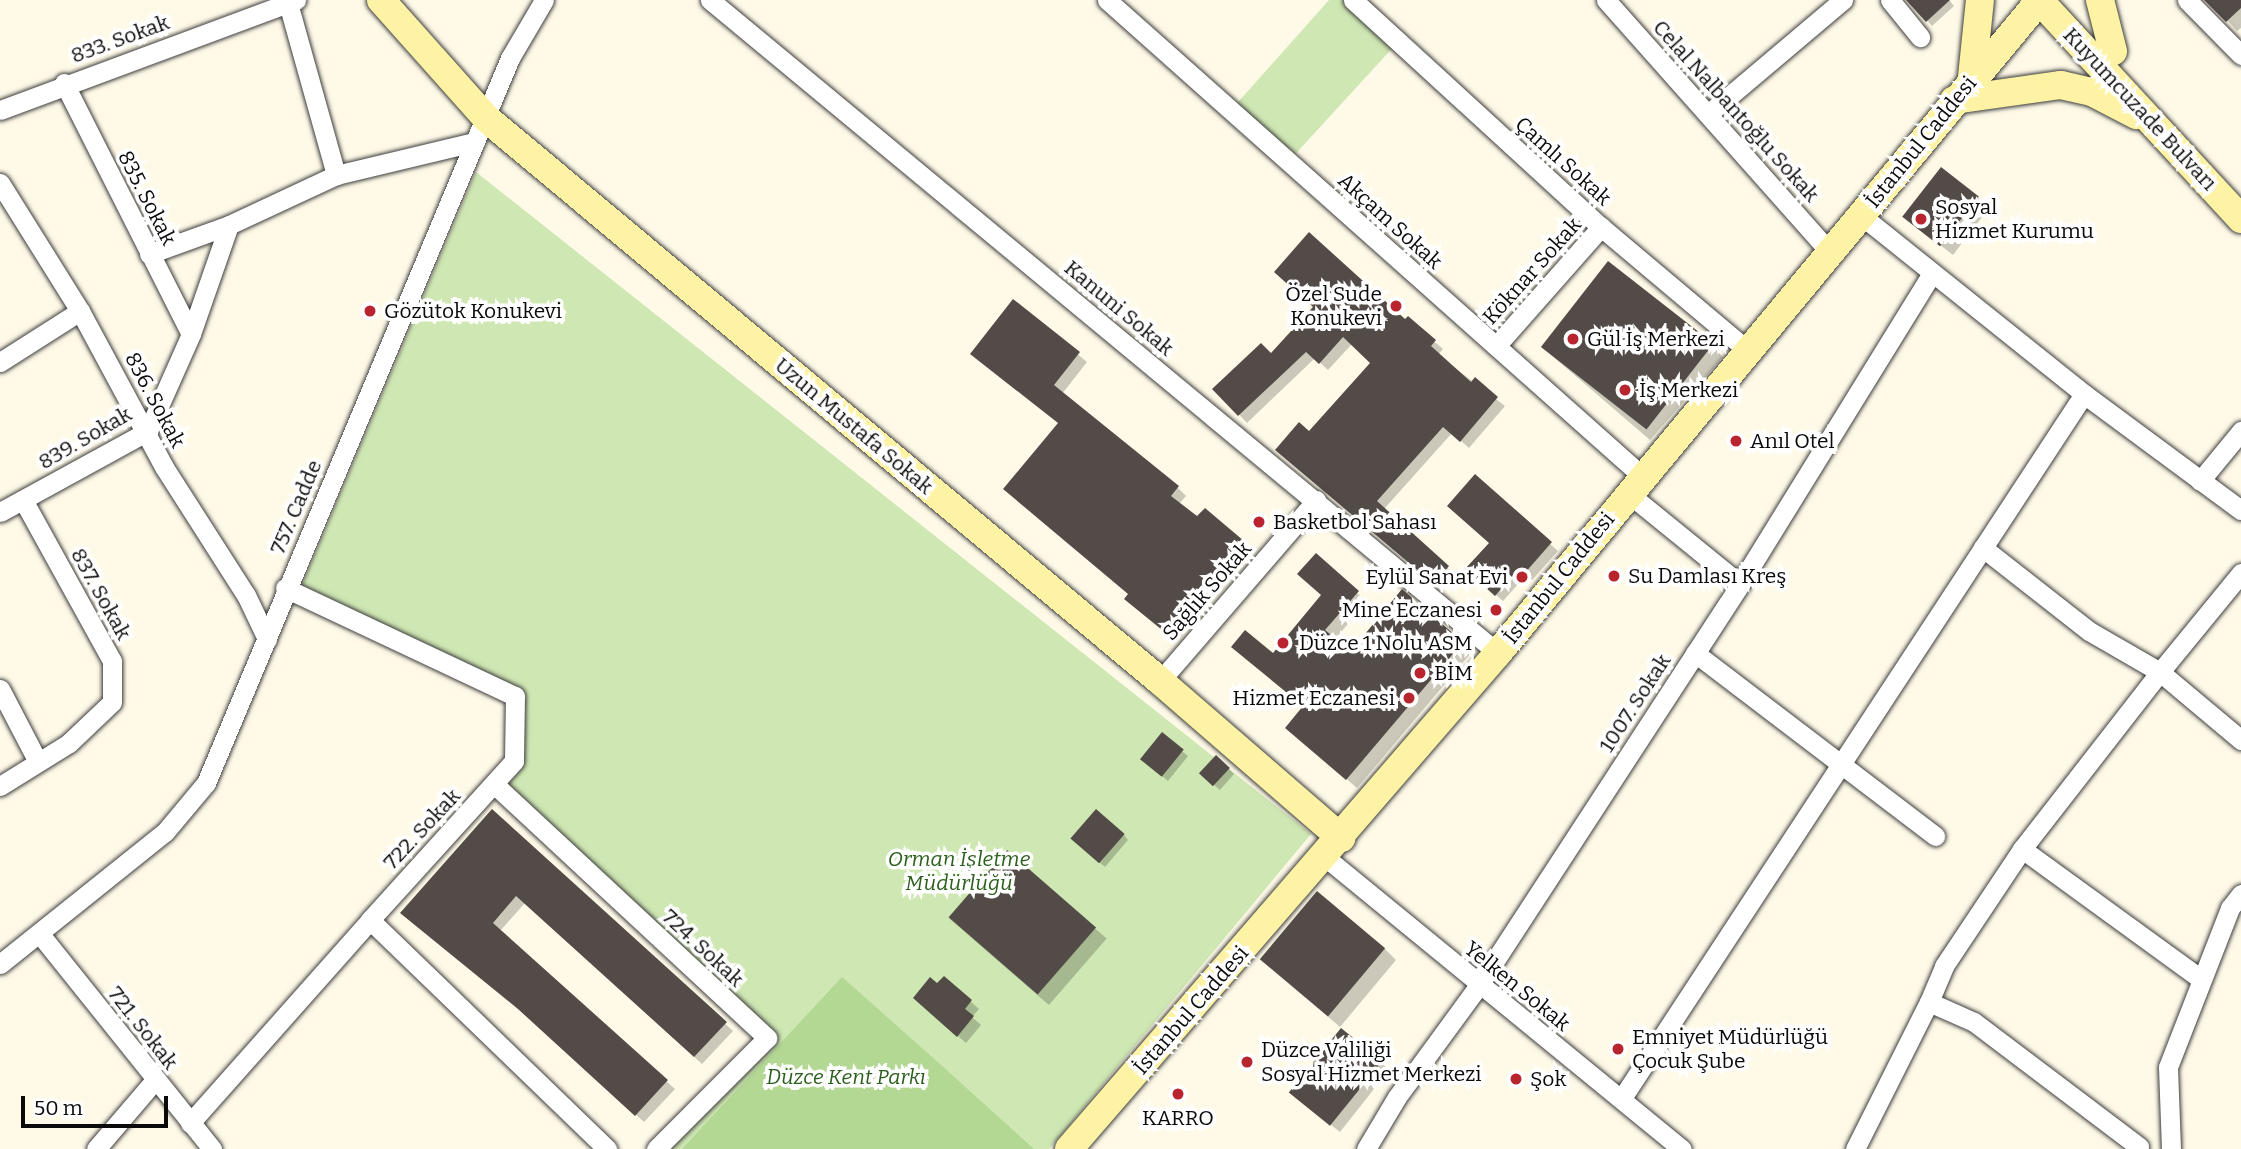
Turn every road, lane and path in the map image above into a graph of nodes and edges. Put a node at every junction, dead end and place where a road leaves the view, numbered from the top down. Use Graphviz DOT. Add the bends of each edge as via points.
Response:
graph roads {
  1 [pos="381,0"];
  2 [pos="544,0"];
  3 [pos="710,0"];
  4 [pos="1107,0"];
  5 [pos="1353,0"];
  6 [pos="1606,0"];
  7 [pos="1843,0"];
  8 [pos="1890,0"];
  9 [pos="1980,0"];
  10 [pos="2039,0"];
  11 [pos="2065,0"];
  12 [pos="2099,0"];
  13 [pos="2187,0"];
  14 [pos="292,2"];
  15 [pos="1920,37"];
  16 [pos="2113,51"];
  17 [pos="2241,55"];
  18 [pos="1972,78"];
  19 [pos="64,83"];
  20 [pos="1954,100"];
  21 [pos="0,110"];
  22 [pos="1708,114"];
  23 [pos="2158,129"];
  24 [pos="481,130"];
  25 [pos="336,174"];
  26 [pos="0,183"];
  27 [pos="2241,193"];
  28 [pos="1862,216"];
  29 [pos="2241,219"];
  30 [pos="229,225"];
  31 [pos="1601,227"];
  32 [pos="1831,253"];
  33 [pos="149,254"];
  34 [pos="1931,275"];
  35 [pos="80,311"];
  36 [pos="191,334"];
  37 [pos="1496,346"];
  38 [pos="1747,349"];
  39 [pos="0,362"];
  40 [pos="2084,394"];
  41 [pos="148,431"];
  42 [pos="2241,431"];
  43 [pos="2200,481"];
  44 [pos="1635,485"];
  45 [pos="23,500"];
  46 [pos="1316,500"];
  47 [pos="2241,510"];
  48 [pos="0,512"];
  49 [pos="1983,548"];
  50 [pos="2241,573"];
  51 [pos="1740,584"];
  52 [pos="285,588"];
  53 [pos="267,639"];
  54 [pos="1498,653"];
  55 [pos="1695,653"];
  56 [pos="2160,672"];
  57 [pos="1160,681"];
  58 [pos="0,689"];
  59 [pos="2241,740"];
  60 [pos="38,762"];
  61 [pos="1841,764"];
  62 [pos="494,784"];
  63 [pos="0,786"];
  64 [pos="1935,836"];
  65 [pos="1333,847"];
  66 [pos="2022,849"];
  67 [pos="2241,894"];
  68 [pos="370,920"];
  69 [pos="39,933"];
  70 [pos="0,964"];
  71 [pos="2201,979"];
  72 [pos="1479,985"];
  73 [pos="1929,1002"];
  74 [pos="155,1080"];
  75 [pos="1622,1098"];
  76 [pos="190,1123"];
  77 [pos="2169,1141"];
  78 [pos="2138,1148"];
  79 [pos="96,1149"];
  80 [pos="212,1149"];
  81 [pos="607,1149"];
  82 [pos="656,1149"];
  83 [pos="1069,1149"];
  84 [pos="1366,1149"];
  85 [pos="1682,1149"];
  86 [pos="1855,1149"];
  1 -- 24 [label="main road, Uzun Mustafa Sokak"];
  2 -- 24 [label="street, 757. Cadde" via="510,58"];
  3 -- 46 [label="street, Kanuni Sokak"];
  4 -- 37 [label="street, Akçam Sokak"];
  5 -- 31 [label="street, Çamlı Sokak"];
  6 -- 22 [label="street, Celal Nalbantoğlu Sokak"];
  7 -- 22 [label="street"];
  8 -- 15 [label="street"];
  9 -- 18 [label="main road"];
  10 -- 18 [label="main road, İstanbul Caddesi"];
  10 -- 23 [label="main road, Kuyumcuzade Bulvarı"];
  11 -- 16 [label="main road, Kuyumcuzade Bulvarı"];
  12 -- 16 [label="main road"];
  13 -- 17 [label="street"];
  14 -- 19 [label="street, 833. Sokak"];
  14 -- 25 [label="street"];
  16 -- 27 [label="main road, Kuyumcuzade Bulvarı"];
  18 -- 20 [label="main road, İstanbul Caddesi"];
  19 -- 21 [label="street, 833. Sokak"];
  19 -- 33 [label="street, 835. Sokak"];
  20 -- 23 [label="main road" via="2061,85 2092,92"];
  20 -- 28 [label="main road, İstanbul Caddesi"];
  22 -- 32 [label="street, Celal Nalbantoğlu Sokak"];
  23 -- 29 [label="main road, Kuyumcuzade Bulvarı"];
  24 -- 25 [label="street"];
  24 -- 52 [label="street, 757. Cadde"];
  24 -- 57 [label="main road, Uzun Mustafa Sokak"];
  25 -- 30 [label="street"];
  26 -- 35 [label="street, 836. Sokak"];
  28 -- 32 [label="main road, İstanbul Caddesi"];
  28 -- 34 [label="street"];
  30 -- 33 [label="street"];
  30 -- 36 [label="street, 839. Sokak"];
  31 -- 37 [label="street, Köknar Sokak"];
  31 -- 38 [label="street, Çamlı Sokak"];
  32 -- 38 [label="main road, İstanbul Caddesi"];
  33 -- 36 [label="street, 835. Sokak"];
  34 -- 40 [label="street"];
  34 -- 51 [label="street, 1007. Sokak"];
  35 -- 39 [label="street"];
  35 -- 41 [label="street, 836. Sokak"];
  36 -- 41 [label="street, 839. Sokak"];
  37 -- 44 [label="street, Akçam Sokak"];
  38 -- 44 [label="main road, İstanbul Caddesi"];
  40 -- 43 [label="street"];
  40 -- 49 [label="street"];
  41 -- 45 [label="street, 839. Sokak"];
  41 -- 53 [label="street, 836. Sokak" via="164,467 246,595"];
  42 -- 43 [label="street"];
  43 -- 47 [label="street"];
  44 -- 51 [label="street, Akçam Sokak"];
  44 -- 54 [label="main road, İstanbul Caddesi"];
  45 -- 48 [label="street, 839. Sokak"];
  45 -- 60 [label="street, 837. Sokak" via="112,661 112,702 69,743"];
  46 -- 54 [label="street, Kanuni Sokak"];
  46 -- 57 [label="street, Sağlık Sokak"];
  49 -- 56 [label="street" via="2090,631"];
  49 -- 61 [label="street"];
  50 -- 56 [label="street"];
  51 -- 55 [label="street, 1007. Sokak"];
  52 -- 53 [label="street, 757. Cadde"];
  52 -- 62 [label="street, 722. Sokak" via="515,696 514,761"];
  53 -- 69 [label="street, 757. Cadde" via="206,783 165,832"];
  54 -- 65 [label="main road, İstanbul Caddesi"];
  55 -- 61 [label="street"];
  55 -- 72 [label="street, 1007. Sokak"];
  56 -- 59 [label="street"];
  56 -- 66 [label="street"];
  57 -- 65 [label="main road, Uzun Mustafa Sokak"];
  58 -- 60 [label="street"];
  60 -- 63 [label="street, 837. Sokak"];
  61 -- 64 [label="street"];
  61 -- 75 [label="street"];
  62 -- 68 [label="street, 722. Sokak"];
  62 -- 82 [label="street, 724. Sokak" via="767,1038"];
  65 -- 72 [label="street, Yelken Sokak"];
  65 -- 83 [label="main road, İstanbul Caddesi"];
  66 -- 71 [label="street"];
  66 -- 73 [label="street" via="1944,966"];
  67 -- 71 [label="street" via="2230,908"];
  68 -- 76 [label="street, 722. Sokak"];
  68 -- 81 [label="street"];
  69 -- 70 [label="street, 757. Cadde"];
  69 -- 74 [label="street, 721. Sokak"];
  71 -- 77 [label="street" via="2168,1067"];
  72 -- 75 [label="street, Yelken Sokak"];
  72 -- 84 [label="street, 1007. Sokak" via="1397,1097"];
  73 -- 78 [label="street" via="1974,1022"];
  73 -- 86 [label="street"];
  74 -- 76 [label="street, 721. Sokak"];
  74 -- 79 [label="street"];
  75 -- 85 [label="street, Yelken Sokak"];
  76 -- 80 [label="street, 721. Sokak"];
  77 -- 78 [label="street"];
}
